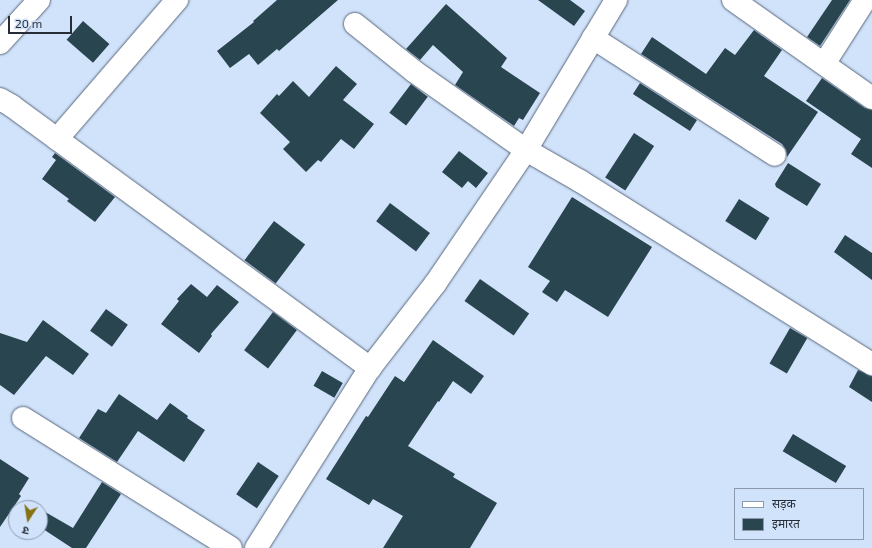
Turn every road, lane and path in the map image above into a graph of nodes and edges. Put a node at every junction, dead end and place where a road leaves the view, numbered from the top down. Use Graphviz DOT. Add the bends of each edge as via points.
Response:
graph roads {
  1 [pos="39,0"];
  2 [pos="178,0"];
  3 [pos="615,0"];
  4 [pos="733,0"];
  5 [pos="865,0"];
  6 [pos="355,24"];
  7 [pos="593,38"];
  8 [pos="0,43"];
  9 [pos="824,64"];
  10 [pos="872,98"];
  11 [pos="0,99"];
  12 [pos="57,139"];
  13 [pos="526,150"];
  14 [pos="775,155"];
  15 [pos="872,364"];
  16 [pos="370,368"];
  17 [pos="23,418"];
  18 [pos="231,548"];
  19 [pos="256,548"];
  1 -- 8 [label="street"];
  2 -- 12 [label="street"];
  3 -- 7 [label="street"];
  4 -- 9 [label="street"];
  5 -- 9 [label="street"];
  6 -- 13 [label="street" via="415,72"];
  7 -- 13 [label="street"];
  7 -- 14 [label="street"];
  9 -- 10 [label="street"];
  11 -- 12 [label="street"];
  12 -- 16 [label="street"];
  13 -- 15 [label="street"];
  13 -- 16 [label="street" via="435,284"];
  16 -- 19 [label="street"];
  17 -- 18 [label="street"];
}
